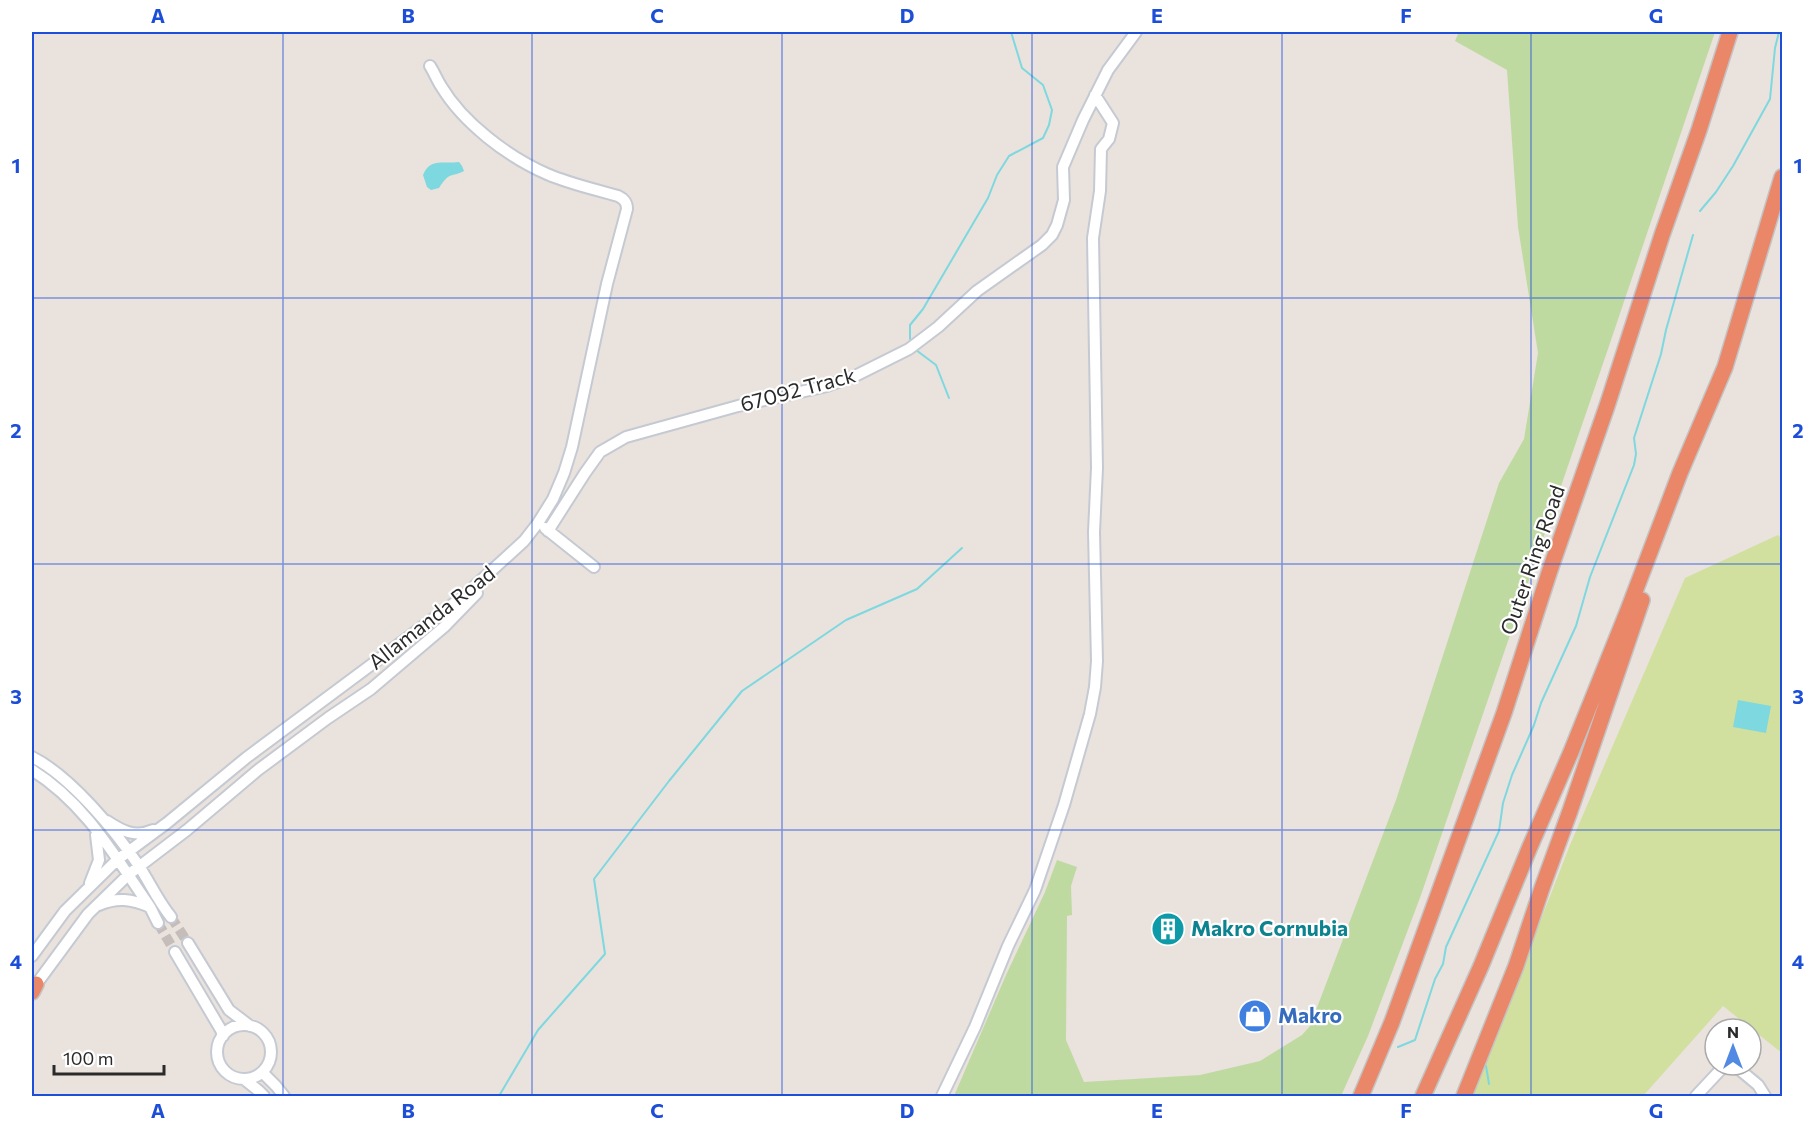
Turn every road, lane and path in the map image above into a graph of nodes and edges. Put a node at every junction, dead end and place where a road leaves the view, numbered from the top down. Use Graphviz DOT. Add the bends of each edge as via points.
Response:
graph roads {
  1 [pos="1136,32"];
  2 [pos="1731,32"];
  3 [pos="430,66"];
  4 [pos="1095,95"];
  5 [pos="1782,177"];
  6 [pos="538,523"];
  7 [pos="1661,525"];
  8 [pos="548,531"];
  9 [pos="501,562"];
  10 [pos="594,567"];
  11 [pos="32,757"];
  12 [pos="32,770"];
  13 [pos="97,813"];
  14 [pos="167,824"];
  15 [pos="93,825"];
  16 [pos="129,852"];
  17 [pos="117,860"];
  18 [pos="139,866"];
  19 [pos="128,875"];
  20 [pos="85,891"];
  21 [pos="97,906"];
  22 [pos="150,907"];
  23 [pos="171,917"];
  24 [pos="158,923"];
  25 [pos="188,943"];
  26 [pos="175,952"];
  27 [pos="32,956"];
  28 [pos="33,989"];
  29 [pos="250,1026"];
  30 [pos="223,1036"];
  31 [pos="262,1072"];
  32 [pos="1714,1077"];
  33 [pos="1748,1077"];
  34 [pos="244,1079"];
  35 [pos="264,1096"];
  36 [pos="284,1096"];
  37 [pos="942,1096"];
  38 [pos="1361,1096"];
  39 [pos="1423,1096"];
  40 [pos="1464,1096"];
  41 [pos="1696,1096"];
  42 [pos="1765,1096"];
  1 -- 4 [label="street, 67092 Track"];
  2 -- 38 [label="highway, Outer Ring Road" via="1504,713 1392,1022"];
  3 -- 6 [label="street" via="441,87 468,120 517,159 547,174 623,198 627,204 579,424 553,499"];
  4 -- 8 [label="street, 67092 Track" via="1063,167 1064,200 1052,235 977,291 938,327 909,349 827,386 626,437 600,452"];
  4 -- 37 [label="street" via="1113,123 1109,139 1101,149 1093,238 1095,687 1064,805 1035,890"];
  5 -- 7 [label="highway" via="1725,367"];
  6 -- 8 [label="street"];
  6 -- 9 [label="street"];
  7 -- 39 [label="highway" via="1571,752"];
  7 -- 40 [label="highway" via="1658,553 1595,741 1516,966"];
  8 -- 10 [label="street"];
  9 -- 14 [label="street, Allamanda Road" via="449,608 246,758"];
  9 -- 18 [label="street, Allamanda Road" via="417,652 258,770"];
  11 -- 13 [label="street" via="55,772"];
  12 -- 15 [label="street" via="67,796"];
  13 -- 14 [label="street" via="129,833 145,833"];
  13 -- 16 [label="street"];
  14 -- 16 [label="street, Allamanda Road"];
  15 -- 17 [label="street"];
  15 -- 20 [label="street" via="99,860"];
  16 -- 17 [label="street, Allamanda Road"];
  16 -- 18 [label="street"];
  17 -- 19 [label="street"];
  17 -- 20 [label="street, Allamanda Road"];
  18 -- 19 [label="street, Allamanda Road"];
  18 -- 23 [label="street"];
  19 -- 21 [label="street, Allamanda Road"];
  19 -- 22 [label="street"];
  20 -- 27 [label="street, Allamanda Road"];
  21 -- 22 [label="street" via="126,899"];
  21 -- 28 [label="street, Allamanda Road"];
  22 -- 24 [label="street"];
  25 -- 29 [label="street" via="229,1010"];
  26 -- 30 [label="street"];
  29 -- 30 [label="street" via="234,1028"];
  29 -- 31 [label="street" via="266,1036 270,1045 270,1060"];
  30 -- 34 [label="street" via="218,1050 220,1064 229,1074"];
  31 -- 34 [label="street"];
  31 -- 36 [label="street"];
  32 -- 41 [label="street"];
  33 -- 42 [label="street"];
  34 -- 35 [label="street"];
}
